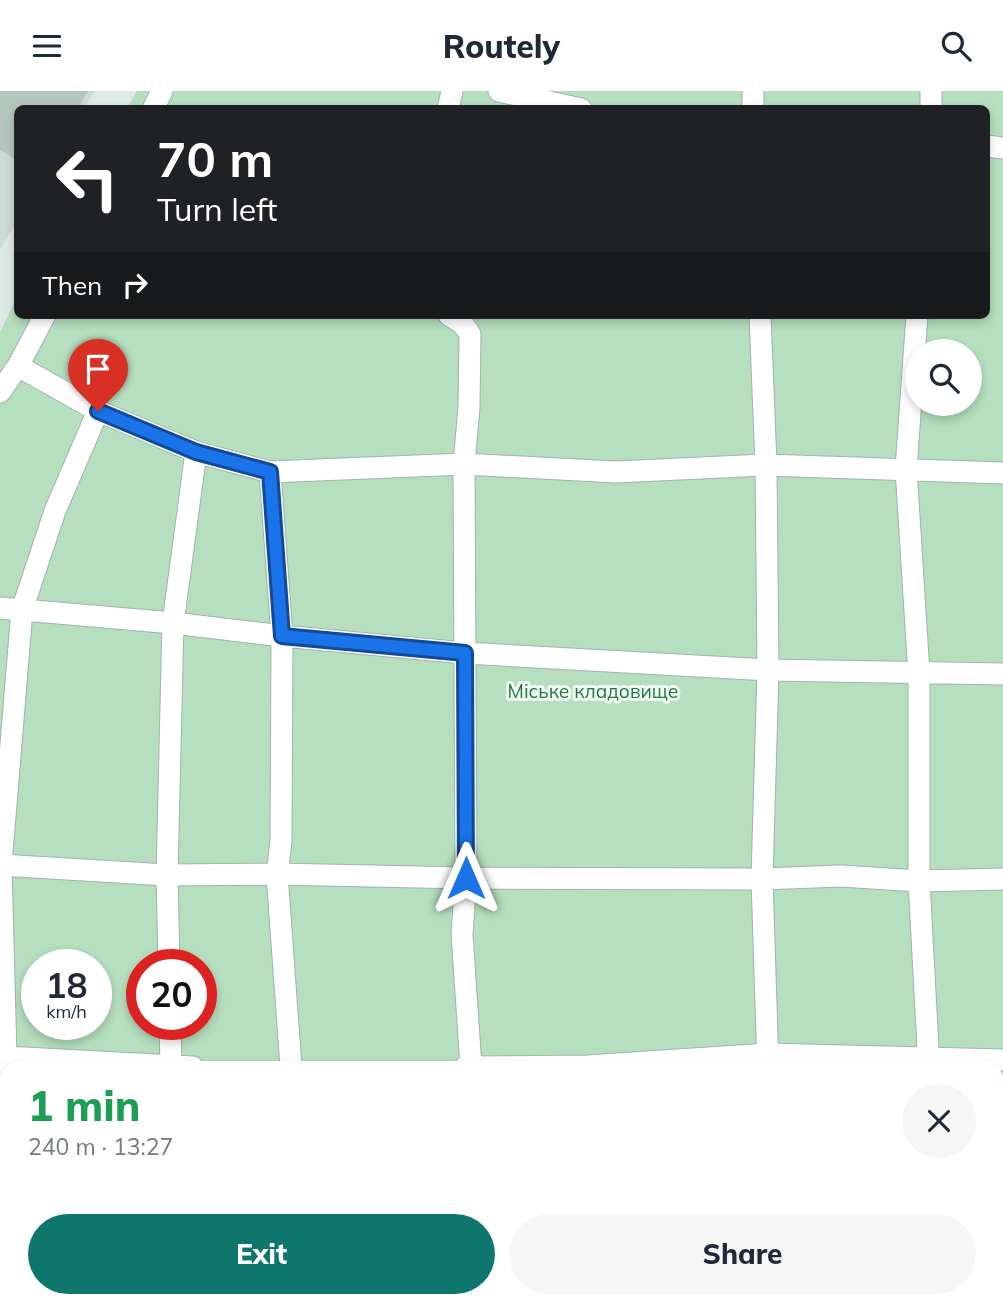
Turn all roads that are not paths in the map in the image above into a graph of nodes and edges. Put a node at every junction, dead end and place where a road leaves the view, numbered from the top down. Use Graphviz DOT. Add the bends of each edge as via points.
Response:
graph roads {
  1 [pos="499,91"];
  2 [pos="564,105"];
  3 [pos="43,319"];
  4 [pos="456,319"];
  5 [pos="760,319"];
  6 [pos="917,319"];
  7 [pos="18,366"];
  8 [pos="0,392"];
  9 [pos="98,411"];
  10 [pos="196,452"];
  11 [pos="464,464"];
  12 [pos="766,465"];
  13 [pos="906,469"];
  14 [pos="270,472"];
  15 [pos="1003,473"];
  16 [pos="0,608"];
  17 [pos="22,611"];
  18 [pos="173,623"];
  19 [pos="282,636"];
  20 [pos="465,653"];
  21 [pos="768,670"];
  22 [pos="919,674"];
  23 [pos="1003,674"];
  24 [pos="0,865"];
  25 [pos="277,874"];
  26 [pos="167,876"];
  27 [pos="466,878"];
  28 [pos="762,879"];
  29 [pos="1003,879"];
  30 [pos="919,881"];
  31 [pos="169,949"];
  32 [pos="170,1040"];
  33 [pos="6,1057"];
  34 [pos="1003,1060"];
  35 [pos="5,1061"];
  36 [pos="72,1061"];
  37 [pos="171,1061"];
  38 [pos="291,1061"];
  39 [pos="471,1061"];
  40 [pos="768,1061"];
  41 [pos="929,1061"];
  42 [pos="978,1061"];
  1 -- 2 [label="street"];
  3 -- 7 [label="street"];
  4 -- 11 [label="street" via="470,334"];
  5 -- 12 [label="street"];
  6 -- 13 [label="street"];
  7 -- 8 [label="street"];
  7 -- 9 [label="street"];
  9 -- 10 [label="street"];
  9 -- 17 [label="street" via="55,511"];
  10 -- 14 [label="street"];
  10 -- 18 [label="street"];
  11 -- 12 [label="street" via="616,471"];
  11 -- 14 [label="street"];
  11 -- 20 [label="street"];
  12 -- 13 [label="street"];
  12 -- 21 [label="street"];
  13 -- 15 [label="street"];
  13 -- 22 [label="street"];
  14 -- 19 [label="street"];
  16 -- 17 [label="street"];
  17 -- 18 [label="street"];
  17 -- 24 [label="street"];
  18 -- 19 [label="street"];
  18 -- 26 [label="street"];
  19 -- 20 [label="street"];
  19 -- 25 [label="street"];
  20 -- 21 [label="street"];
  20 -- 27 [label="street"];
  21 -- 22 [label="street"];
  21 -- 28 [label="street"];
  22 -- 23 [label="street"];
  22 -- 30 [label="street"];
  24 -- 26 [label="street"];
  24 -- 33 [label="street"];
  25 -- 26 [label="street"];
  25 -- 27 [label="street"];
  25 -- 38 [label="street"];
  26 -- 31 [label="street"];
  27 -- 28 [label="street"];
  27 -- 39 [label="street" via="462,934"];
  28 -- 30 [label="street" via="841,876"];
  28 -- 40 [label="street"];
  29 -- 30 [label="street"];
  30 -- 41 [label="street"];
  32 -- 37 [label="street"];
  33 -- 35 [label="street"];
  33 -- 36 [label="street"];
  34 -- 42 [label="street"];
}
